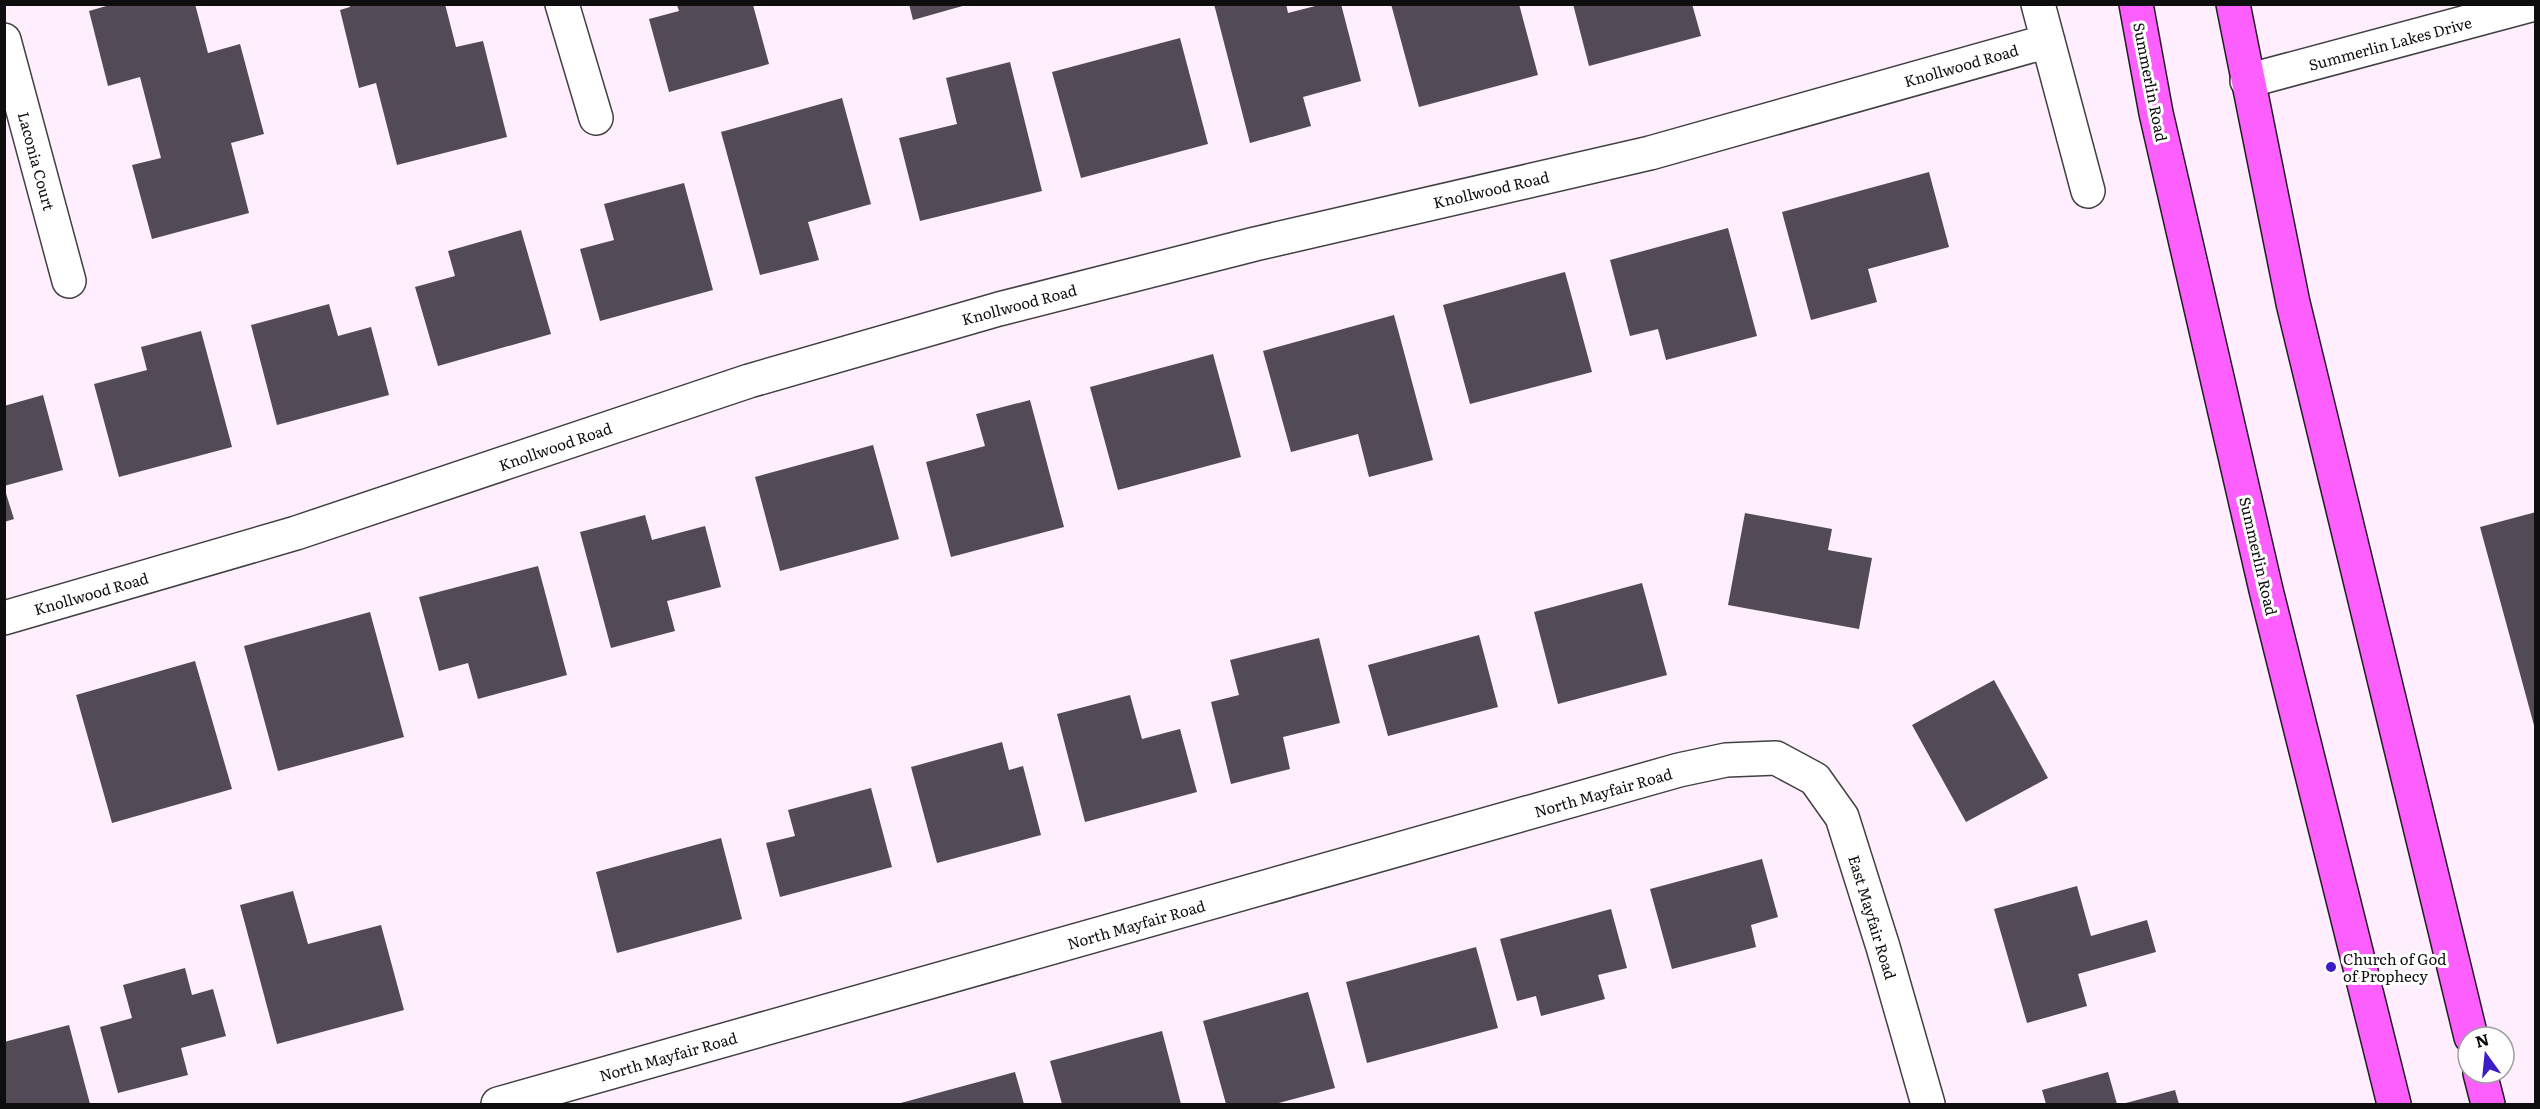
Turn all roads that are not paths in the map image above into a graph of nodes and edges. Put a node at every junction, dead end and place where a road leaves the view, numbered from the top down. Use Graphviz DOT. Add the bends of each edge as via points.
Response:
graph roads {
  1 [pos="562,4"];
  2 [pos="2038,4"];
  3 [pos="2136,4"];
  4 [pos="2233,4"];
  5 [pos="2534,4"];
  6 [pos="4,40"];
  7 [pos="2048,41"];
  8 [pos="2247,81"];
  9 [pos="596,117"];
  10 [pos="2088,191"];
  11 [pos="69,281"];
  12 [pos="4,618"];
  13 [pos="1776,758"];
  14 [pos="2468,1025"];
  15 [pos="2483,1085"];
  16 [pos="498,1104"];
  17 [pos="1928,1104"];
  18 [pos="2394,1104"];
  19 [pos="2488,1104"];
  1 -- 9 [label="street"];
  2 -- 7 [label="street"];
  3 -- 18 [label="main road, Summerlin Road" via="2156,113 2266,590"];
  4 -- 8 [label="main road"];
  5 -- 8 [label="street, Summerlin Lakes Drive"];
  6 -- 11 [label="street, Laconia Court"];
  7 -- 10 [label="street"];
  7 -- 12 [label="street, Knollwood Road" via="1650,153 1255,244 999,309 749,381 296,533"];
  8 -- 14 [label="main road" via="2292,303"];
  13 -- 16 [label="street, North Mayfair Road" via="1726,760 1679,770"];
  13 -- 17 [label="street, East Mayfair Road" via="1815,779 1842,817"];
  15 -- 19 [label="main road"];
}
